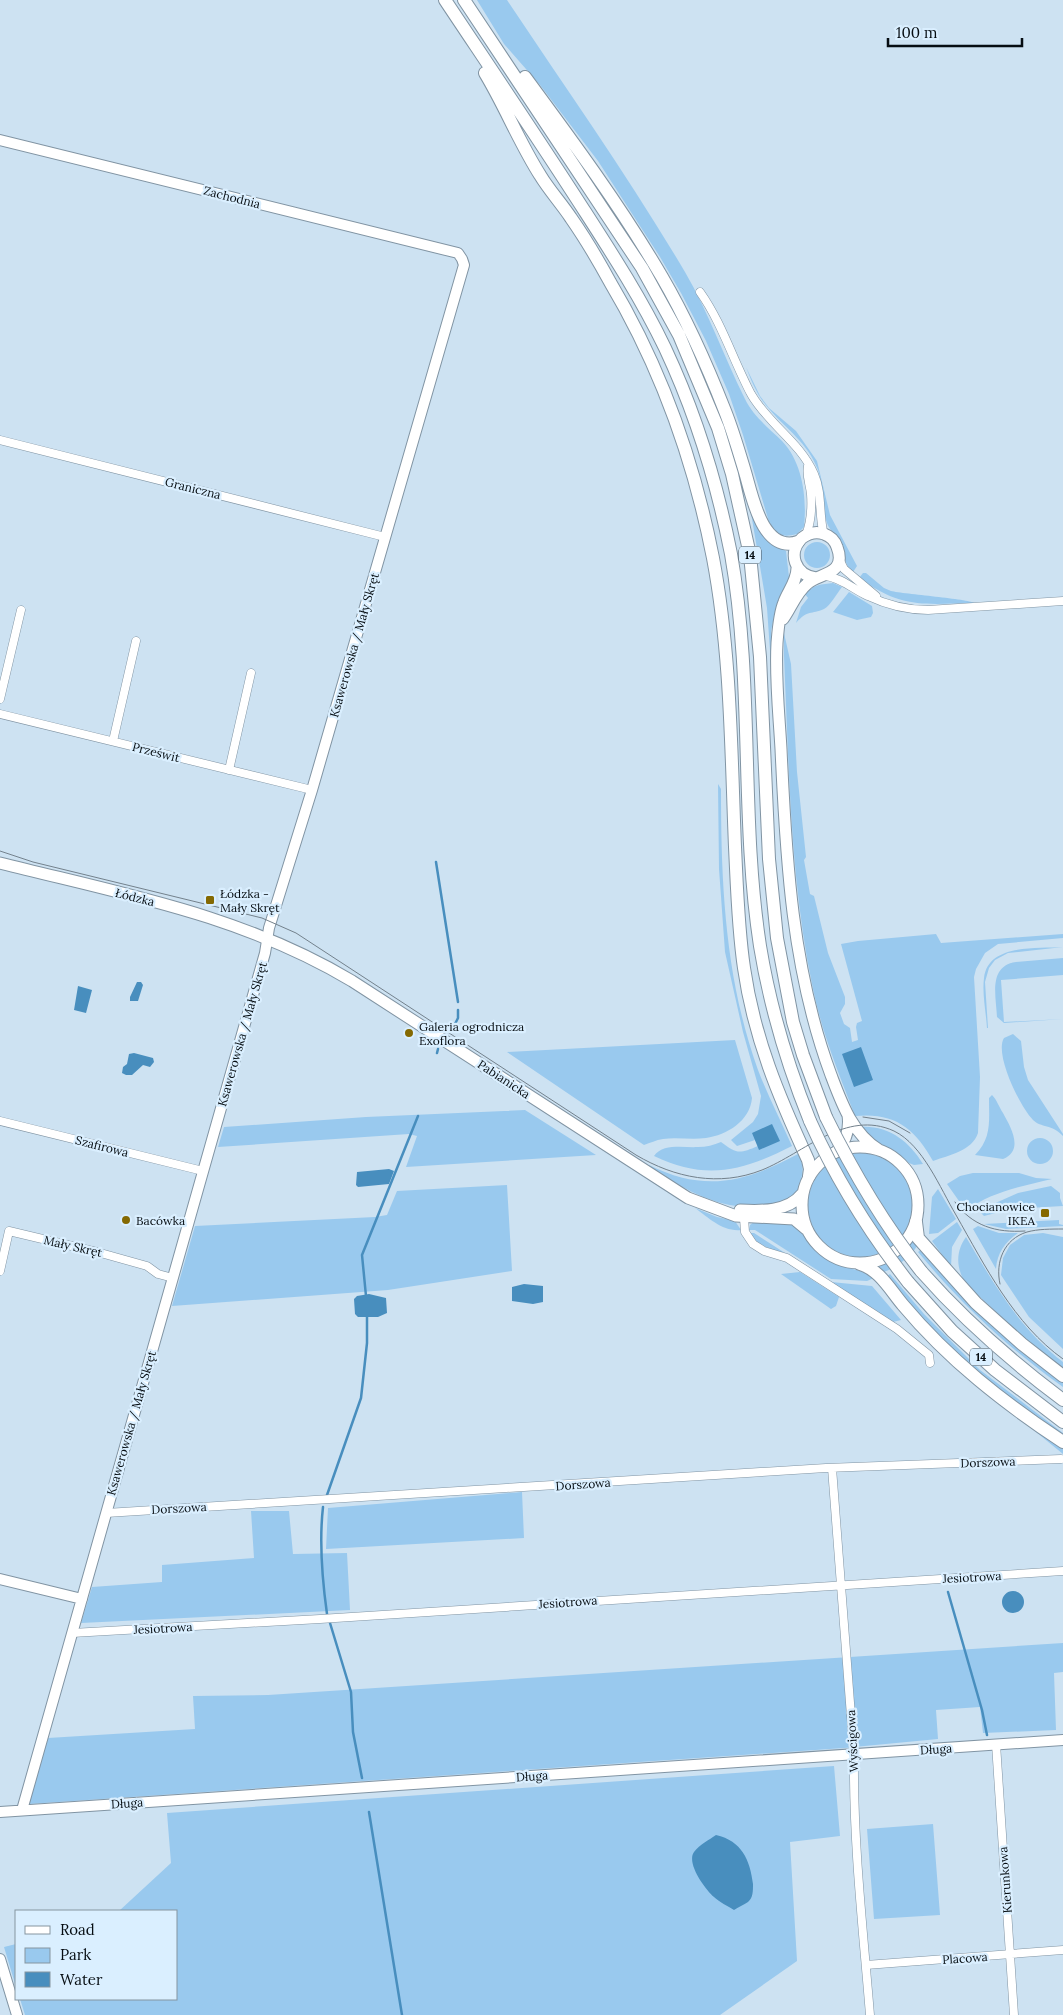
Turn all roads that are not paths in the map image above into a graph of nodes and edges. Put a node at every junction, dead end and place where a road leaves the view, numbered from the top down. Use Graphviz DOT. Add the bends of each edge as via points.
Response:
graph roads {
  1 [pos="445,0"];
  2 [pos="464,0"];
  3 [pos="474,43"];
  4 [pos="497,49"];
  5 [pos="0,140"];
  6 [pos="462,259"];
  7 [pos="700,292"];
  8 [pos="0,440"];
  9 [pos="808,466"];
  10 [pos="827,536"];
  11 [pos="385,537"];
  12 [pos="802,538"];
  13 [pos="839,558"];
  14 [pos="797,568"];
  15 [pos="821,577"];
  16 [pos="1063,602"];
  17 [pos="893,605"];
  18 [pos="21,610"];
  19 [pos="780,623"];
  20 [pos="136,641"];
  21 [pos="252,673"];
  22 [pos="0,699"];
  23 [pos="0,714"];
  24 [pos="112,741"];
  25 [pos="229,770"];
  26 [pos="312,790"];
  27 [pos="0,863"];
  28 [pos="268,938"];
  29 [pos="848,1115"];
  30 [pos="0,1122"];
  31 [pos="879,1150"];
  32 [pos="836,1152"];
  33 [pos="203,1171"];
  34 [pos="809,1176"];
  35 [pos="802,1194"];
  36 [pos="713,1208"];
  37 [pos="744,1218"];
  38 [pos="916,1222"];
  39 [pos="806,1229"];
  40 [pos="860,1264"];
  41 [pos="0,1271"];
  42 [pos="173,1278"];
  43 [pos="930,1363"];
  44 [pos="1063,1376"];
  45 [pos="1063,1400"];
  46 [pos="1063,1422"];
  47 [pos="1063,1442"];
  48 [pos="1061,1459"];
  49 [pos="832,1468"];
  50 [pos="106,1513"];
  51 [pos="1063,1571"];
  52 [pos="0,1579"];
  53 [pos="841,1584"];
  54 [pos="82,1599"];
  55 [pos="72,1633"];
  56 [pos="1063,1740"];
  57 [pos="996,1744"];
  58 [pos="854,1755"];
  59 [pos="22,1810"];
  60 [pos="0,1812"];
  61 [pos="1063,1950"];
  62 [pos="1010,1954"];
  63 [pos="0,1959"];
  64 [pos="866,1965"];
  65 [pos="17,2015"];
  66 [pos="870,2015"];
  67 [pos="1014,2015"];
  1 -- 3 [label="main road, 14"];
  2 -- 4 [label="main road, 14"];
  3 -- 34 [label="main road" via="479,63 520,140 611,283 645,348 672,412 696,487 713,559 723,622 739,922 745,975 756,1029 782,1105 808,1160"];
  3 -- 46 [label="main road, 14, bridge" via="626,276 663,345 701,435 723,517 738,601 760,945 782,1044 810,1121 848,1197 908,1282 995,1370"];
  4 -- 12 [label="main road" via="512,59 591,166 662,277 709,370 728,418 760,521 775,539 787,544"];
  4 -- 45 [label="main road, 14, bridge" via="642,268 679,335 718,428 751,564 760,657 769,859 777,938 803,1055 826,1117 875,1208 921,1271 984,1337"];
  5 -- 6 [label="street, Zachodnia" via="458,253"];
  6 -- 11 [label="street, Ksawerowska / Mały Skręt" via="464,265"];
  7 -- 9 [label="street" via="712,309 752,395 792,441"];
  8 -- 11 [label="street, Graniczna"];
  9 -- 10 [label="street" via="817,482 822,526"];
  9 -- 12 [label="street" via="810,520"];
  10 -- 12 [label="main road" via="817,533"];
  10 -- 13 [label="main road" via="838,548"];
  11 -- 26 [label="street, Ksawerowska / Mały Skręt"];
  12 -- 14 [label="main road" via="794,552"];
  13 -- 15 [label="main road" via="834,569"];
  13 -- 17 [label="street" via="844,569 869,591"];
  14 -- 15 [label="main road" via="805,575"];
  14 -- 19 [label="main road" via="796,579 783,604"];
  15 -- 17 [label="street" via="838,578 868,596"];
  15 -- 19 [label="main road" via="805,585"];
  16 -- 17 [label="street" via="928,610"];
  18 -- 22 [label="street"];
  19 -- 29 [label="main road" via="777,659 792,915 816,1030"];
  20 -- 24 [label="street"];
  21 -- 25 [label="street"];
  23 -- 24 [label="street, Prześwit"];
  24 -- 25 [label="street, Prześwit"];
  25 -- 26 [label="street, Prześwit"];
  26 -- 28 [label="street, Ksawerowska / Mały Skręt"];
  27 -- 28 [label="main road, Łódzka" via="188,910"];
  28 -- 33 [label="street, Ksawerowska / Mały Skręt"];
  28 -- 36 [label="main road, Pabianicka" via="352,981 678,1192"];
  29 -- 31 [label="main road" via="862,1136"];
  29 -- 32 [label="main road" via="848,1133"];
  30 -- 33 [label="street, Szafirowa"];
  31 -- 32 [label="main road" via="853,1147"];
  31 -- 38 [label="main road" via="899,1161 914,1183 918,1207"];
  32 -- 34 [label="main road" via="822,1161"];
  33 -- 42 [label="street, Ksawerowska / Mały Skręt"];
  34 -- 35 [label="main road"];
  35 -- 36 [label="main road, Pabianicka" via="792,1204 773,1209"];
  35 -- 39 [label="main road"];
  36 -- 37 [label="main road, Pabianicka"];
  37 -- 39 [label="main road, Pabianicka" via="794,1219"];
  37 -- 43 [label="street" via="745,1232 753,1244 787,1258 896,1329 928,1356"];
  38 -- 40 [label="main road" via="895,1251 879,1260"];
  38 -- 44 [label="main road" via="918,1238 976,1303"];
  39 -- 40 [label="main road" via="827,1253"];
  40 -- 47 [label="main road" via="876,1272 916,1320 964,1368 1001,1399"];
  41 -- 42 [label="street, Mały Skręt" via="9,1231 147,1266 158,1274"];
  42 -- 50 [label="street, Ksawerowska / Mały Skręt"];
  48 -- 49 [label="street, Dorszowa"];
  49 -- 50 [label="street, Dorszowa"];
  49 -- 53 [label="street, Wyścigowa"];
  50 -- 54 [label="street, Ksawerowska / Mały Skręt"];
  51 -- 53 [label="street, Jesiotrowa"];
  52 -- 54 [label="street"];
  53 -- 55 [label="street, Jesiotrowa"];
  53 -- 58 [label="street, Wyścigowa"];
  54 -- 55 [label="street, Ksawerowska / Mały Skręt"];
  55 -- 59 [label="street, Ksawerowska / Mały Skręt"];
  56 -- 57 [label="street, Długa"];
  57 -- 58 [label="street, Długa"];
  57 -- 62 [label="street, Kierunkowa"];
  58 -- 59 [label="street, Długa"];
  58 -- 64 [label="street, Wyścigowa" via="853,1801"];
  59 -- 60 [label="street, Długa"];
  61 -- 62 [label="street, Placowa"];
  62 -- 64 [label="street, Placowa"];
  62 -- 67 [label="street, Kierunkowa"];
  63 -- 65 [label="street"];
  64 -- 66 [label="street, Wyścigowa"];
}
